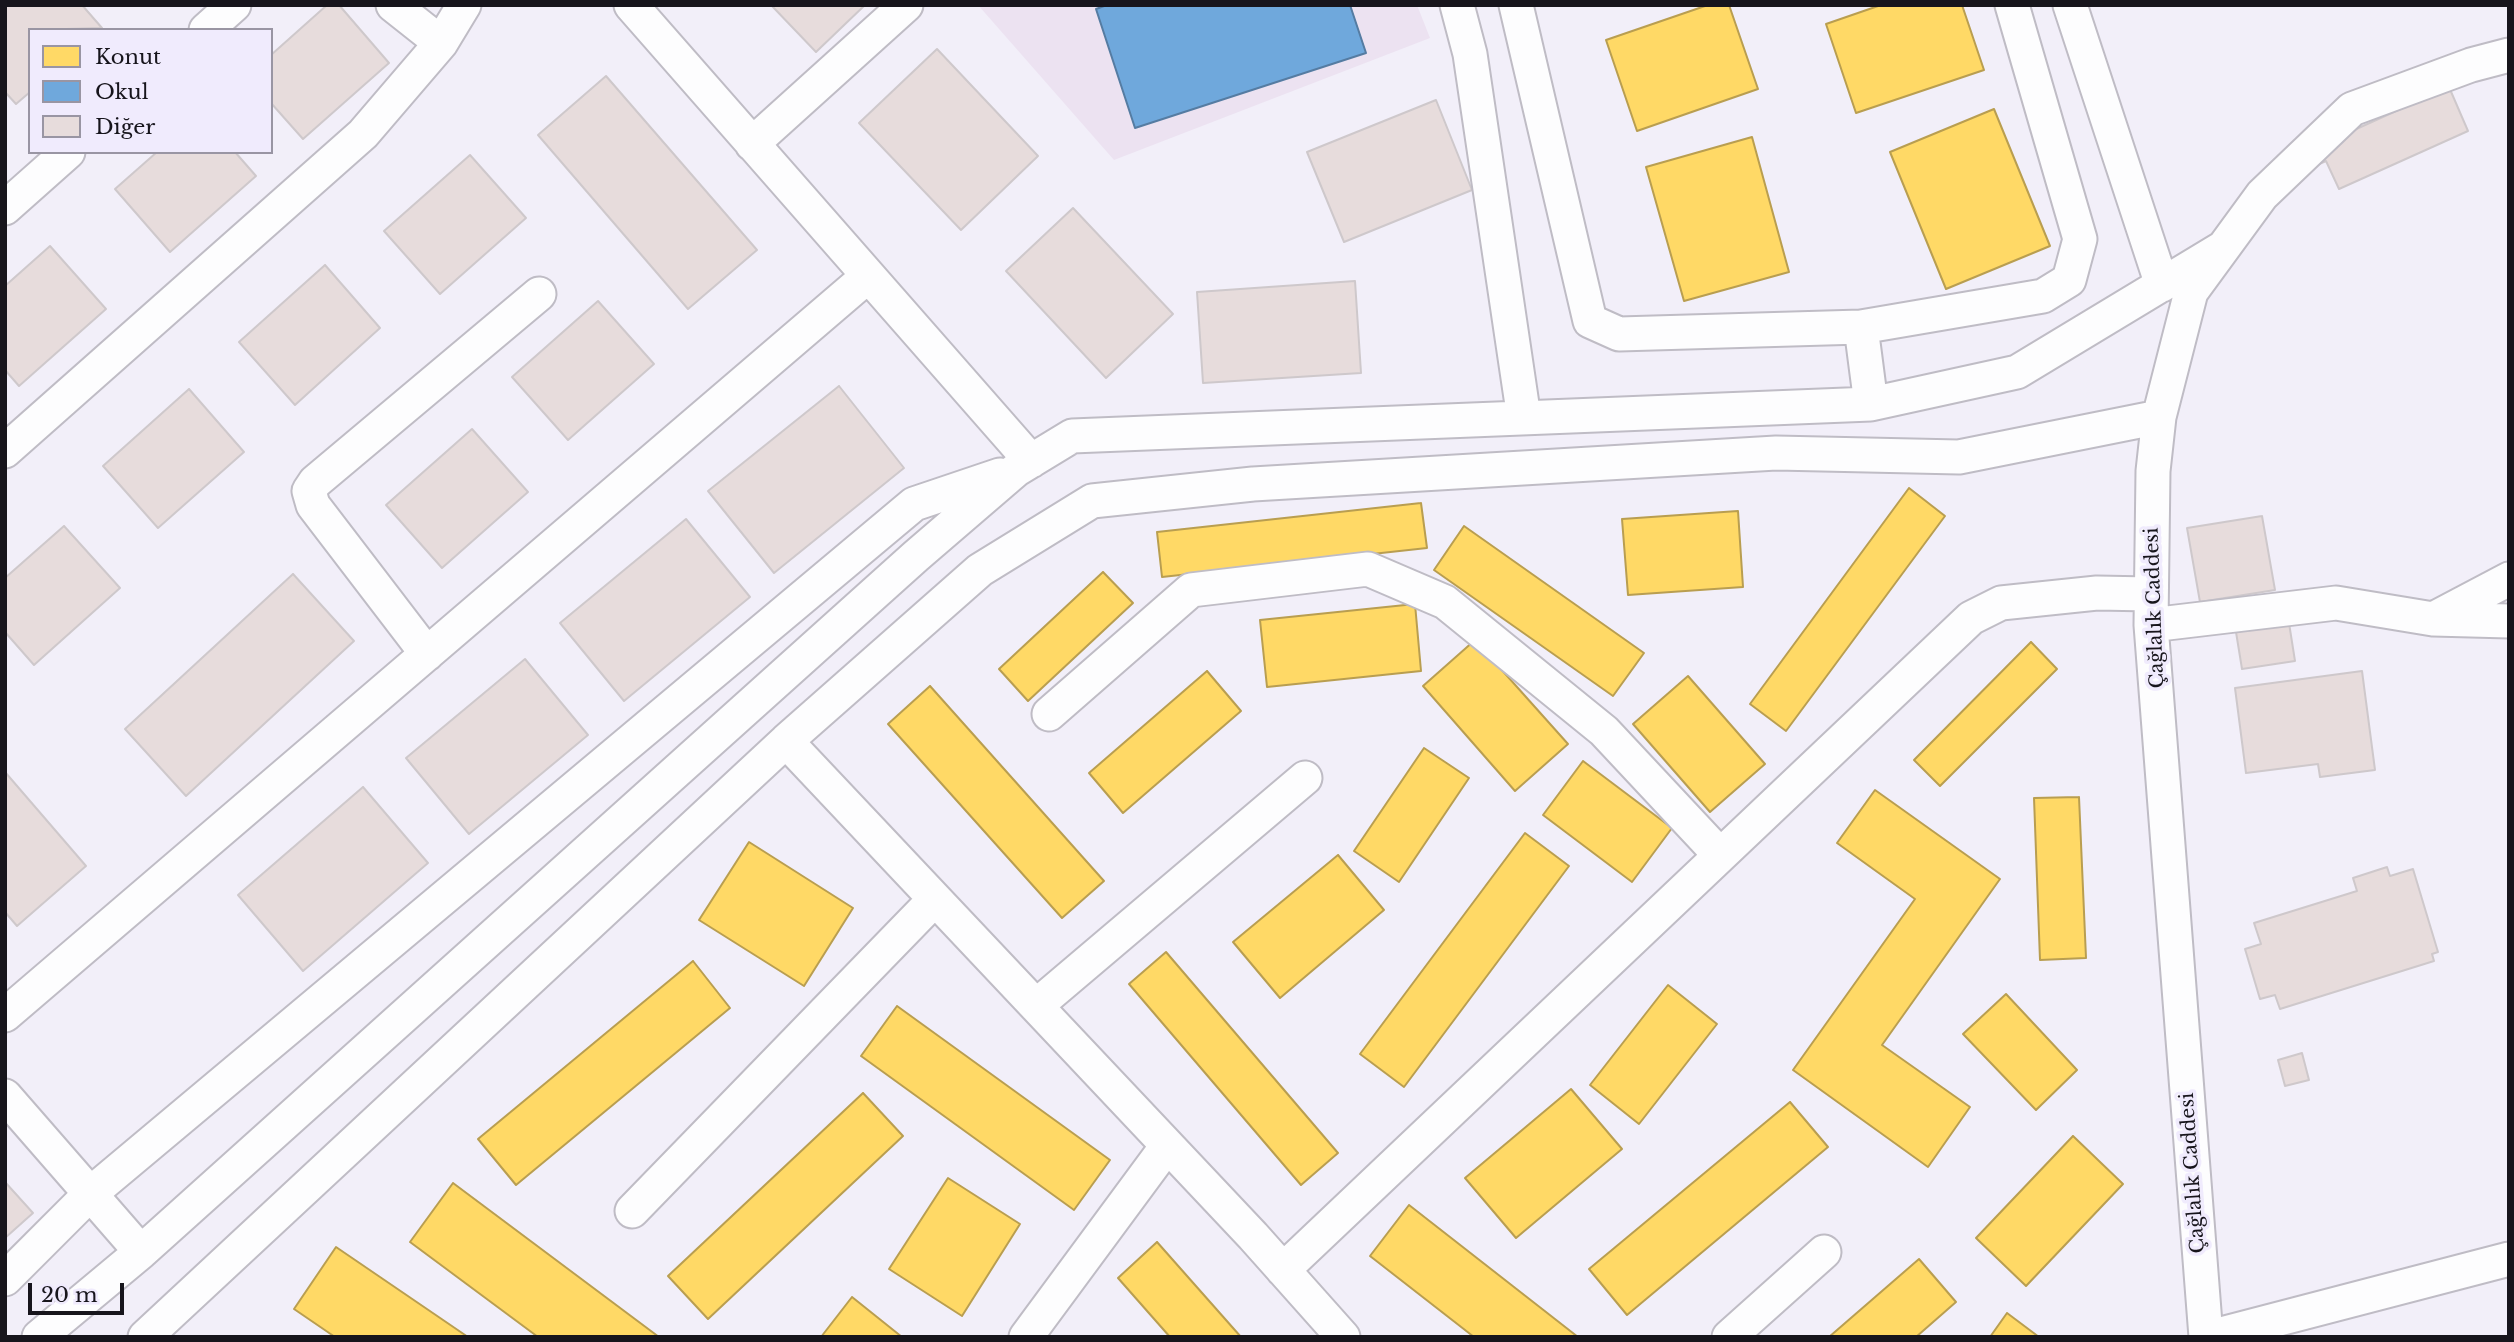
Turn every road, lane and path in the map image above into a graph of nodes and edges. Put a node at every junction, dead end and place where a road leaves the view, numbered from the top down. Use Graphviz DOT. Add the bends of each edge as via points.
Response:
graph roads {
  1 [pos="234,5"];
  2 [pos="393,5"];
  3 [pos="464,5"];
  4 [pos="631,5"];
  5 [pos="906,5"];
  6 [pos="1457,5"];
  7 [pos="1516,5"];
  8 [pos="2012,5"];
  9 [pos="2070,5"];
  10 [pos="208,28"];
  11 [pos="440,43"];
  12 [pos="2509,55"];
  13 [pos="752,144"];
  14 [pos="66,154"];
  15 [pos="5,208"];
  16 [pos="2224,247"];
  17 [pos="868,276"];
  18 [pos="2162,285"];
  19 [pos="539,294"];
  20 [pos="1861,327"];
  21 [pos="1871,404"];
  22 [pos="2159,417"];
  23 [pos="1524,418"];
  24 [pos="5,451"];
  25 [pos="1023,465"];
  26 [pos="2509,579"];
  27 [pos="2151,609"];
  28 [pos="2433,619"];
  29 [pos="2509,621"];
  30 [pos="427,654"];
  31 [pos="1049,714"];
  32 [pos="786,741"];
  33 [pos="1305,778"];
  34 [pos="1720,856"];
  35 [pos="935,898"];
  36 [pos="1036,1006"];
  37 [pos="5,1015"];
  38 [pos="5,1096"];
  39 [pos="1167,1146"];
  40 [pos="90,1194"];
  41 [pos="632,1211"];
  42 [pos="141,1252"];
  43 [pos="1824,1252"];
  44 [pos="2509,1259"];
  45 [pos="1283,1270"];
  46 [pos="5,1279"];
  47 [pos="39,1337"];
  48 [pos="145,1337"];
  49 [pos="1026,1337"];
  50 [pos="1343,1337"];
  51 [pos="1729,1337"];
  52 [pos="2208,1337"];
  1 -- 10 [label="street"];
  2 -- 11 [label="street"];
  3 -- 11 [label="street"];
  4 -- 13 [label="street"];
  5 -- 13 [label="street"];
  6 -- 23 [label="street" via="1470,54"];
  7 -- 20 [label="street" via="1590,321 1619,334"];
  8 -- 20 [label="street" via="2080,239 2068,280 2043,296"];
  9 -- 18 [label="street"];
  11 -- 24 [label="street" via="363,134"];
  12 -- 16 [label="street, Çağlalık Caddesi" via="2353,109 2262,195"];
  13 -- 17 [label="street"];
  14 -- 15 [label="street"];
  16 -- 18 [label="street"];
  16 -- 22 [label="street, Çağlalık Caddesi" via="2191,292"];
  17 -- 25 [label="street"];
  17 -- 30 [label="street"];
  18 -- 21 [label="street" via="2017,372"];
  19 -- 30 [label="street" via="309,491 313,505"];
  20 -- 21 [label="street"];
  21 -- 23 [label="street"];
  22 -- 27 [label="street, Çağlalık Caddesi" via="2153,471"];
  22 -- 32 [label="street" via="1959,457 1776,453 1253,484 1092,500 979,570"];
  23 -- 25 [label="street" via="1072,436"];
  25 -- 40 [label="street" via="914,504"];
  25 -- 42 [label="street" via="754,700"];
  26 -- 28 [label="street"];
  27 -- 28 [label="street" via="2336,603"];
  27 -- 34 [label="street" via="2097,593 2001,603 1971,618"];
  27 -- 52 [label="street, Çağlalık Caddesi"];
  28 -- 29 [label="street"];
  30 -- 37 [label="street"];
  31 -- 34 [label="street" via="1191,590 1368,569 1445,602 1604,731"];
  32 -- 35 [label="street"];
  32 -- 48 [label="street"];
  33 -- 36 [label="street"];
  34 -- 45 [label="street"];
  35 -- 36 [label="street"];
  35 -- 41 [label="street"];
  36 -- 39 [label="street"];
  38 -- 40 [label="street"];
  39 -- 45 [label="street"];
  39 -- 49 [label="street"];
  40 -- 42 [label="street"];
  40 -- 46 [label="street"];
  42 -- 47 [label="street"];
  43 -- 51 [label="street"];
  44 -- 52 [label="street"];
  45 -- 50 [label="street"];
}
